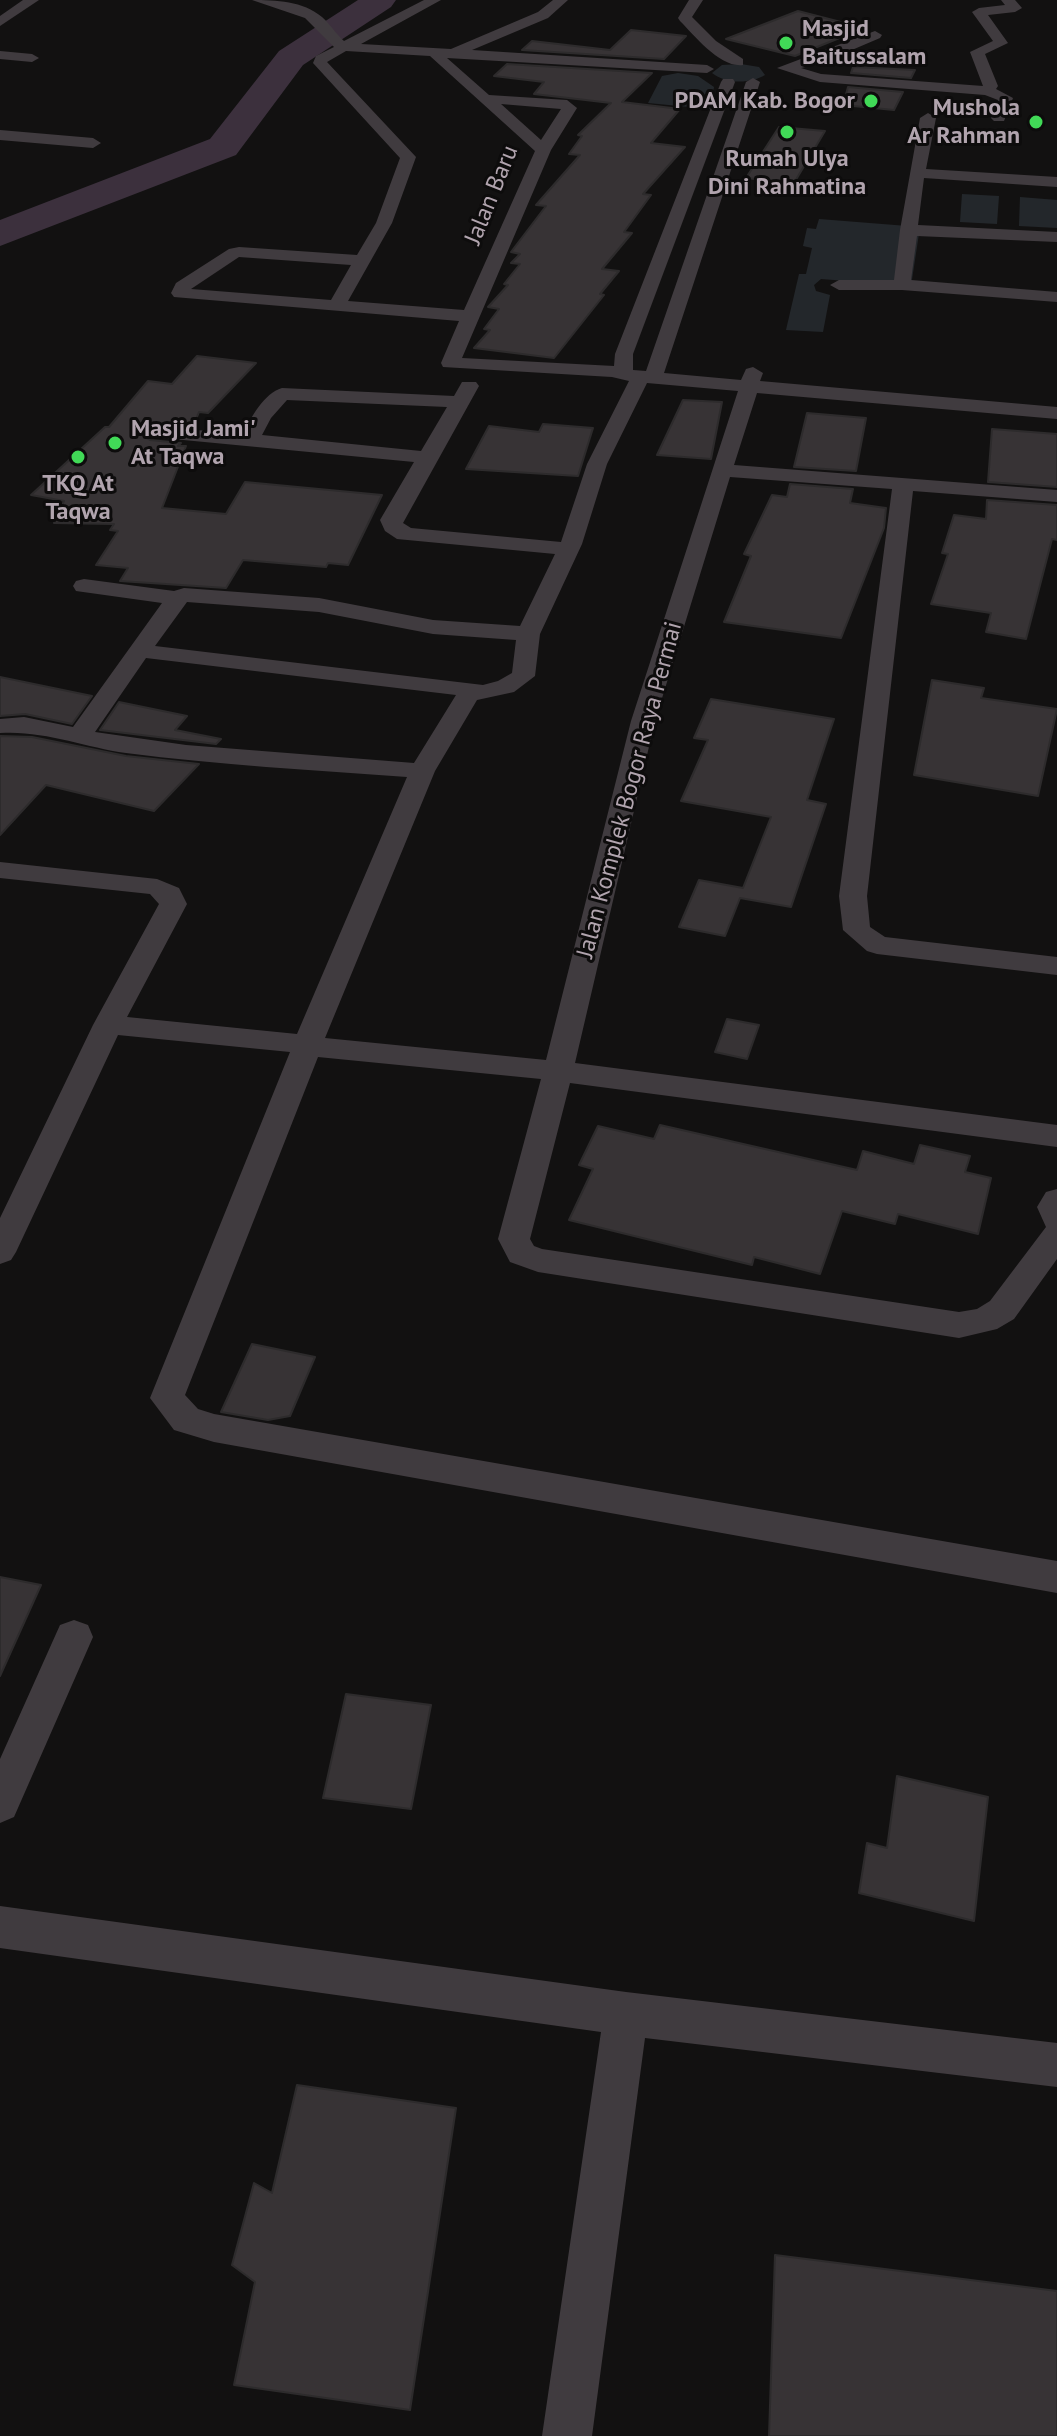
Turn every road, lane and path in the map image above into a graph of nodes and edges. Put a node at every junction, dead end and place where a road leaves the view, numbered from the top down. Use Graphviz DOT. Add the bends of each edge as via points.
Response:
graph roads {
  1 [pos="32,0"];
  2 [pos="259,0"];
  3 [pos="434,0"];
  4 [pos="561,0"];
  5 [pos="679,0"];
  6 [pos="696,0"];
  7 [pos="1008,0"];
  8 [pos="0,22"];
  9 [pos="875,35"];
  10 [pos="341,45"];
  11 [pos="0,55"];
  12 [pos="442,55"];
  13 [pos="32,58"];
  14 [pos="713,67"];
  15 [pos="784,68"];
  16 [pos="728,82"];
  17 [pos="753,82"];
  18 [pos="987,91"];
  19 [pos="488,99"];
  20 [pos="928,118"];
  21 [pos="999,118"];
  22 [pos="0,135"];
  23 [pos="93,143"];
  24 [pos="543,150"];
  25 [pos="917,173"];
  26 [pos="1057,182"];
  27 [pos="678,219"];
  28 [pos="707,220"];
  29 [pos="908,230"];
  30 [pos="1057,237"];
  31 [pos="362,261"];
  32 [pos="839,285"];
  33 [pos="902,285"];
  34 [pos="1057,297"];
  35 [pos="336,306"];
  36 [pos="469,316"];
  37 [pos="450,363"];
  38 [pos="479,365"];
  39 [pos="634,371"];
  40 [pos="751,380"];
  41 [pos="1057,400"];
  42 [pos="432,401"];
  43 [pos="460,402"];
  44 [pos="1057,413"];
  45 [pos="152,431"];
  46 [pos="249,440"];
  47 [pos="425,457"];
  48 [pos="721,470"];
  49 [pos="903,484"];
  50 [pos="1057,496"];
  51 [pos="568,549"];
  52 [pos="84,586"];
  53 [pos="177,598"];
  54 [pos="528,634"];
  55 [pos="142,651"];
  56 [pos="479,691"];
  57 [pos="0,726"];
  58 [pos="80,735"];
  59 [pos="422,771"];
  60 [pos="3,874"];
  61 [pos="1057,966"];
  62 [pos="108,1025"];
  63 [pos="307,1046"];
  64 [pos="558,1071"];
  65 [pos="1057,1136"];
  66 [pos="1057,1200"];
  67 [pos="1057,1219"];
  68 [pos="1057,1235"];
  69 [pos="0,1252"];
  70 [pos="1057,1577"];
  71 [pos="74,1637"];
  72 [pos="0,1804"];
  73 [pos="0,1927"];
  74 [pos="626,2014"];
  75 [pos="1057,2065"];
  76 [pos="567,2436"];
  1 -- 8 [label="street"];
  2 -- 10 [label="street" via="307,13"];
  3 -- 10 [label="street"];
  4 -- 12 [label="street" via="543,15"];
  5 -- 14 [label="street" via="671,21"];
  6 -- 14 [label="street" via="685,18 711,44 746,63"];
  7 -- 18 [label="street" via="1015,8 979,12 1001,43 977,52 991,86"];
  9 -- 15 [label="street"];
  10 -- 12 [label="street"];
  10 -- 31 [label="street" via="320,63 408,157 384,223"];
  11 -- 13 [label="street"];
  12 -- 14 [label="street"];
  12 -- 19 [label="street, Jalan Baru"];
  14 -- 16 [label="street" via="710,77"];
  15 -- 17 [label="street" via="769,70 766,79"];
  15 -- 18 [label="street" via="820,78"];
  16 -- 17 [label="street"];
  16 -- 27 [label="street"];
  17 -- 28 [label="street"];
  18 -- 21 [label="street" via="1006,98"];
  19 -- 24 [label="street, Jalan Baru"];
  19 -- 24 [label="street, Jalan Baru" via="567,105"];
  20 -- 25 [label="street"];
  22 -- 23 [label="street"];
  24 -- 36 [label="street, Jalan Baru"];
  25 -- 26 [label="street"];
  25 -- 29 [label="street"];
  27 -- 28 [label="street"];
  27 -- 39 [label="street"];
  28 -- 39 [label="street"];
  29 -- 30 [label="street"];
  29 -- 33 [label="street"];
  31 -- 35 [label="street"];
  31 -- 35 [label="street" via="239,252 229,254 180,293"];
  32 -- 33 [label="street"];
  33 -- 34 [label="street"];
  35 -- 36 [label="street"];
  36 -- 37 [label="street, Jalan Baru"];
  37 -- 38 [label="street"];
  37 -- 42 [label="street, Jalan Baru"];
  38 -- 39 [label="street"];
  38 -- 43 [label="street"];
  39 -- 40 [label="street"];
  39 -- 51 [label="street"];
  40 -- 41 [label="street"];
  40 -- 44 [label="street"];
  40 -- 48 [label="street, Jalan Komplek Bogor Raya Permai"];
  42 -- 43 [label="street"];
  42 -- 46 [label="street" via="282,394"];
  43 -- 47 [label="street"];
  45 -- 46 [label="street"];
  46 -- 47 [label="street"];
  47 -- 51 [label="street" via="391,520 405,534"];
  48 -- 49 [label="street"];
  48 -- 64 [label="street, Jalan Komplek Bogor Raya Permai" via="643,721"];
  49 -- 50 [label="street"];
  49 -- 61 [label="street" via="853,896 857,930 877,945"];
  51 -- 54 [label="street"];
  52 -- 53 [label="street"];
  53 -- 54 [label="street" via="194,594 319,605 433,627"];
  53 -- 55 [label="street"];
  54 -- 56 [label="street" via="523,676 506,687"];
  55 -- 56 [label="street"];
  55 -- 58 [label="street"];
  56 -- 59 [label="street" via="462,702"];
  57 -- 58 [label="street" via="24,724"];
  58 -- 59 [label="street" via="186,752"];
  59 -- 63 [label="street"];
  60 -- 62 [label="street" via="120,881 169,894 173,904"];
  62 -- 63 [label="street"];
  62 -- 69 [label="street"];
  63 -- 64 [label="street"];
  63 -- 70 [label="street" via="167,1398 186,1420"];
  64 -- 65 [label="street"];
  64 -- 68 [label="street, Jalan Komplek Bogor Raya Permai" via="514,1239 522,1254 538,1260 959,1325 1002,1310"];
  66 -- 67 [label="street"];
  71 -- 72 [label="street"];
  73 -- 74 [label="street"];
  74 -- 75 [label="street"];
  74 -- 76 [label="street"];
}
